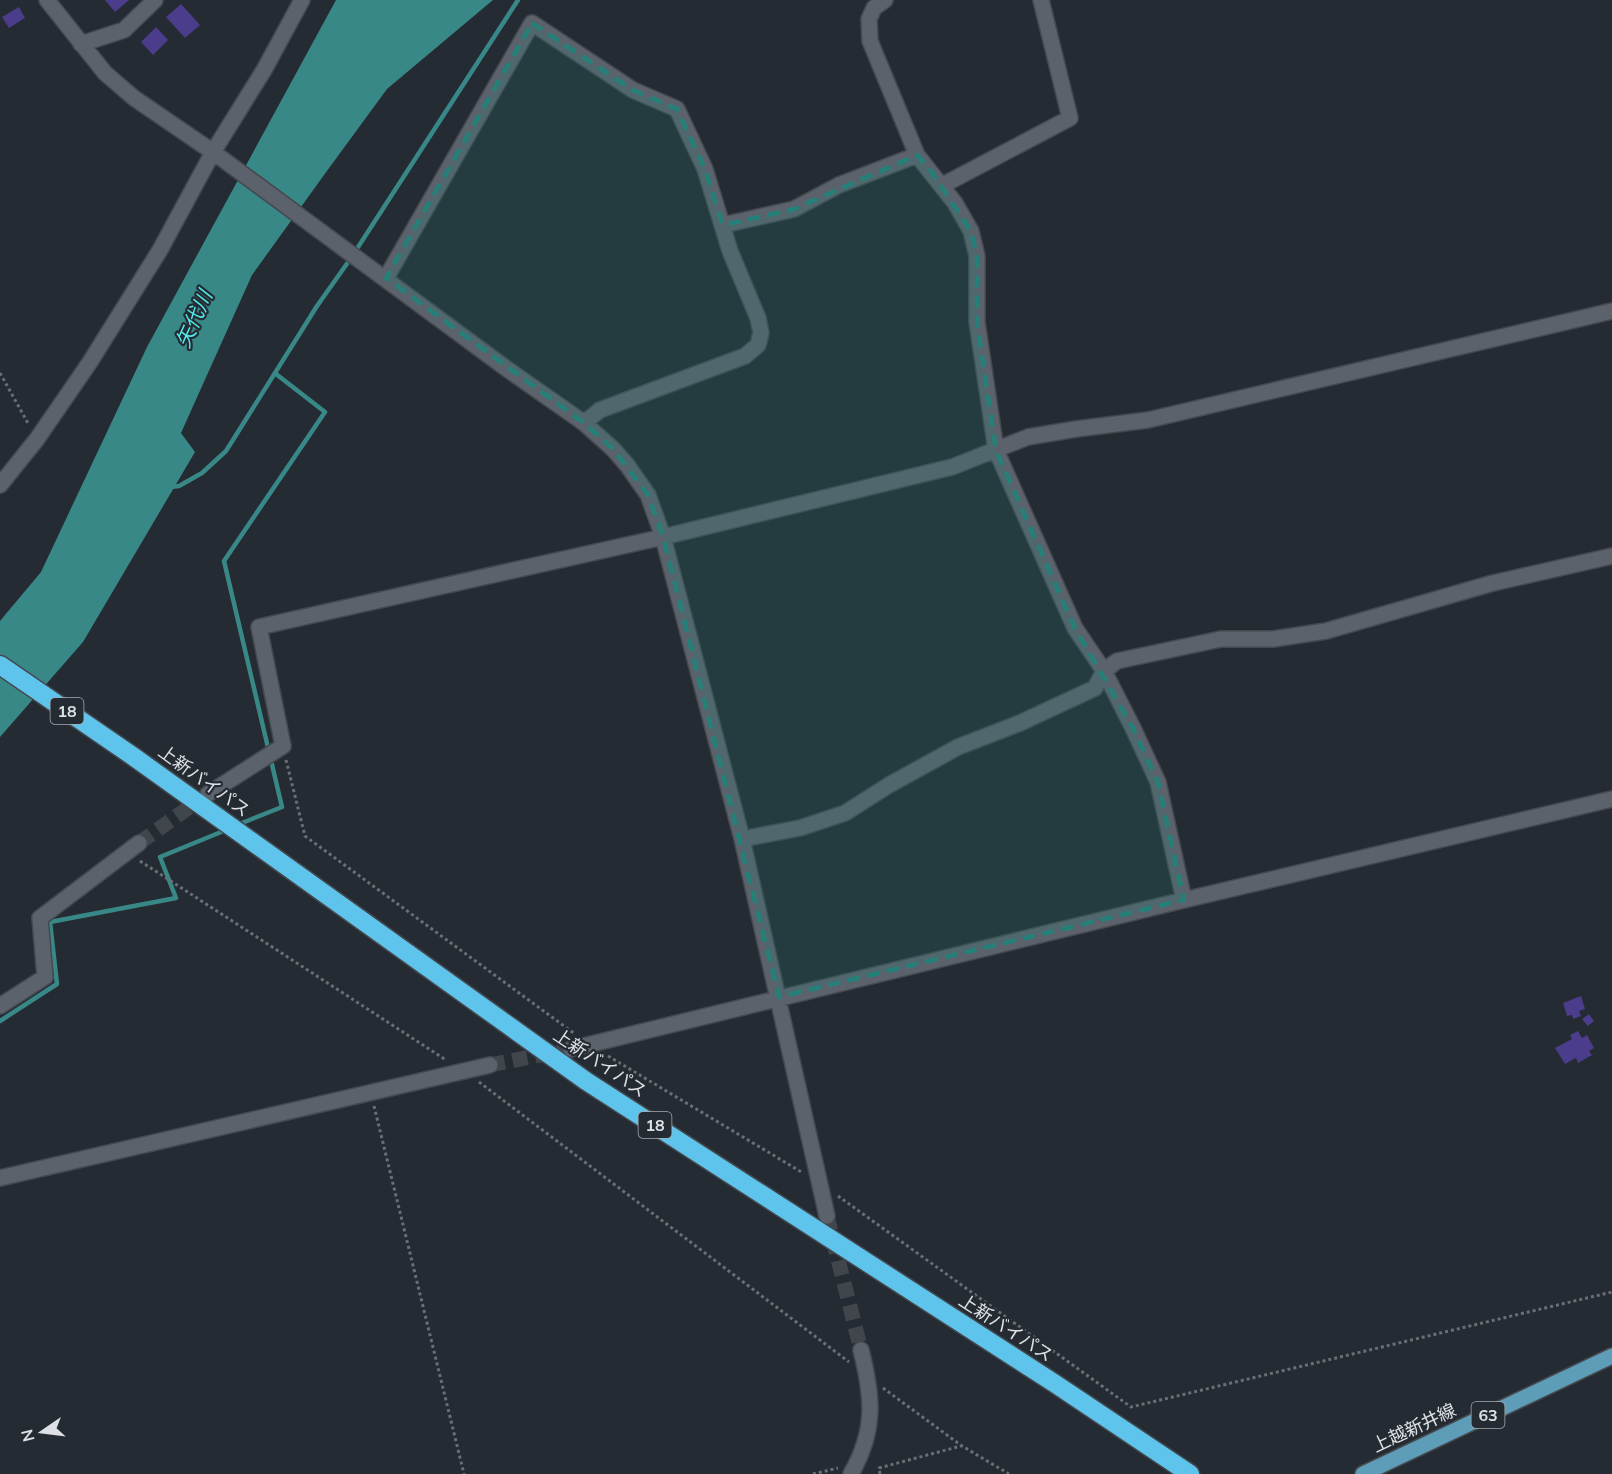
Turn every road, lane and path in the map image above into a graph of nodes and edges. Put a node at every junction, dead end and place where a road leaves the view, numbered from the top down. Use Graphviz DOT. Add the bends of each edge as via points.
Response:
graph roads {
  1 [pos="47,0"];
  2 [pos="155,0"];
  3 [pos="303,0"];
  4 [pos="885,0"];
  5 [pos="1041,0"];
  6 [pos="81,44"];
  7 [pos="217,155"];
  8 [pos="917,155"];
  9 [pos="943,185"];
  10 [pos="723,225"];
  11 [pos="381,274"];
  12 [pos="1612,311"];
  13 [pos="0,373"];
  14 [pos="584,423"];
  15 [pos="37,439"];
  16 [pos="996,450"];
  17 [pos="0,485"];
  18 [pos="663,537"];
  19 [pos="1612,556"];
  20 [pos="0,665"];
  21 [pos="1104,671"];
  22 [pos="283,746"];
  23 [pos="208,794"];
  24 [pos="1612,799"];
  25 [pos="742,839"];
  26 [pos="139,843"];
  27 [pos="126,852"];
  28 [pos="1184,900"];
  29 [pos="779,998"];
  30 [pos="0,1006"];
  31 [pos="589,1045"];
  32 [pos="571,1049"];
  33 [pos="490,1065"];
  34 [pos="465,1072"];
  35 [pos="371,1094"];
  36 [pos="0,1178"];
  37 [pos="819,1183"];
  38 [pos="827,1216"];
  39 [pos="1612,1292"];
  40 [pos="861,1350"];
  41 [pos="1611,1359"];
  42 [pos="867,1375"];
  43 [pos="962,1446"];
  44 [pos="854,1469"];
  45 [pos="464,1474"];
  46 [pos="813,1474"];
  47 [pos="880,1474"];
  48 [pos="1010,1474"];
  49 [pos="1190,1474"];
  50 [pos="1363,1474"];
  1 -- 6 [label="street"];
  2 -- 6 [label="street" via="124,30"];
  3 -- 7 [label="street"];
  4 -- 8 [label="street" via="873,8 870,41"];
  5 -- 9 [label="street" via="1070,118"];
  6 -- 7 [label="street" via="105,73 134,98"];
  7 -- 11 [label="street"];
  7 -- 15 [label="street" via="90,362"];
  8 -- 9 [label="street"];
  8 -- 10 [label="street" via="839,185 794,209"];
  9 -- 16 [label="street" via="971,231 977,256 977,322"];
  10 -- 11 [label="street" via="705,169 677,109 633,90 532,23"];
  10 -- 14 [label="street" via="758,318 758,345 745,356 600,410"];
  11 -- 14 [label="street"];
  12 -- 16 [label="street" via="1148,420 1028,437"];
  13 -- 15 [label="path"];
  14 -- 18 [label="street" via="613,449 648,495"];
  15 -- 17 [label="street"];
  16 -- 18 [label="street" via="952,467"];
  16 -- 21 [label="street" via="1075,628"];
  18 -- 22 [label="street" via="259,627"];
  18 -- 25 [label="street"];
  19 -- 21 [label="street" via="1493,583 1326,632 1273,639 1221,639 1117,661"];
  20 -- 49 [label="highway, 上新バイパス / 18" via="586,1081"];
  21 -- 25 [label="street" via="1095,688 958,747 845,813 800,828"];
  21 -- 28 [label="street" via="1158,782"];
  22 -- 23 [label="street"];
  22 -- 31 [label="path" via="305,836"];
  24 -- 28 [label="street"];
  25 -- 29 [label="street"];
  26 -- 27 [label="street"];
  27 -- 30 [label="street" via="40,918 45,977"];
  27 -- 34 [label="path"];
  28 -- 29 [label="street"];
  29 -- 31 [label="street"];
  29 -- 37 [label="street"];
  31 -- 32 [label="street"];
  31 -- 37 [label="path"];
  33 -- 34 [label="street"];
  34 -- 35 [label="street"];
  34 -- 42 [label="path"];
  35 -- 36 [label="street"];
  35 -- 45 [label="path"];
  37 -- 38 [label="street"];
  37 -- 39 [label="path" via="1131,1407"];
  40 -- 42 [label="street"];
  41 -- 50 [label="main road, 上越新井線 / 63"];
  42 -- 43 [label="path"];
  42 -- 44 [label="street" via="869,1429"];
  43 -- 47 [label="path" via="879,1468"];
  43 -- 48 [label="path"];
  44 -- 46 [label="path"];
}
